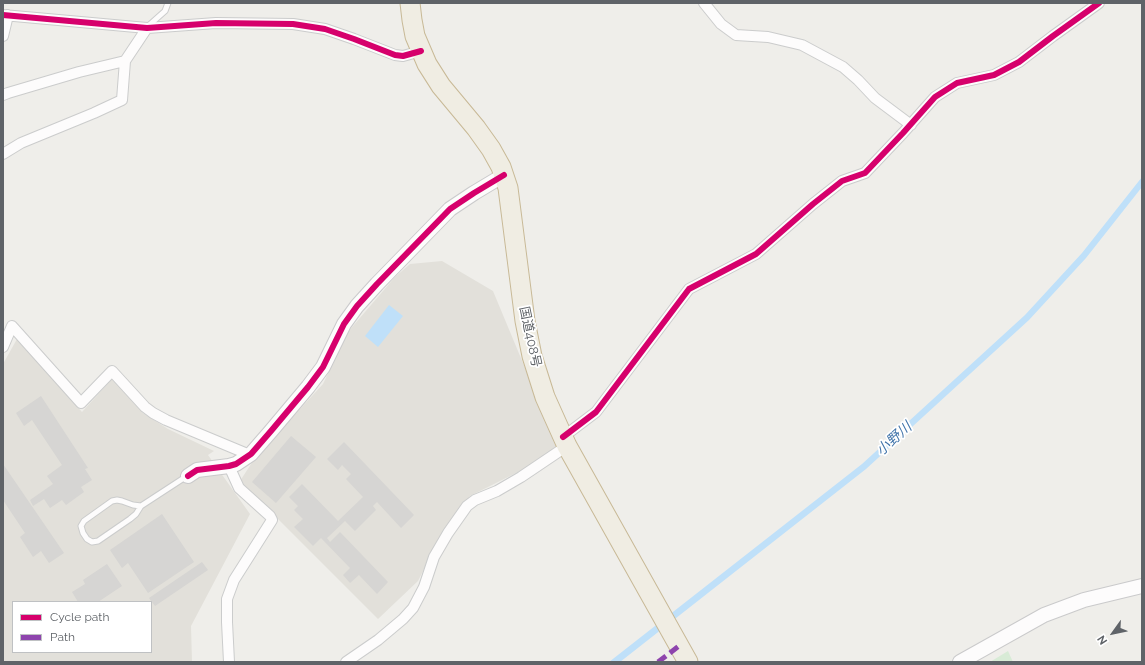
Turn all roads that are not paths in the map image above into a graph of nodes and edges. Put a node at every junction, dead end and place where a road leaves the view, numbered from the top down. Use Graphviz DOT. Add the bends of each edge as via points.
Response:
graph roads {
  1 [pos="168,3"];
  2 [pos="410,3"];
  3 [pos="704,3"];
  4 [pos="1099,3"];
  5 [pos="5,15"];
  6 [pos="147,28"];
  7 [pos="3,36"];
  8 [pos="421,51"];
  9 [pos="125,61"];
  10 [pos="3,95"];
  11 [pos="911,125"];
  12 [pos="3,154"];
  13 [pos="504,175"];
  14 [pos="3,347"];
  15 [pos="565,442"];
  16 [pos="250,455"];
  17 [pos="229,466"];
  18 [pos="188,476"];
  19 [pos="141,506"];
  20 [pos="1142,586"];
  21 [pos="683,654"];
  22 [pos="229,662"];
  23 [pos="346,662"];
  24 [pos="960,662"];
  1 -- 6 [label="lane" via="165,11"];
  2 -- 8 [label="highway, 国道408号" via="415,36"];
  3 -- 11 [label="street" via="721,24 736,35 768,37 802,45 843,67 875,98"];
  4 -- 11 [label="street" via="1019,62 994,75 957,83 935,97"];
  5 -- 6 [label="street"];
  5 -- 7 [label="street"];
  6 -- 8 [label="street" via="216,23 293,24 326,29 395,55 403,56"];
  6 -- 9 [label="street"];
  8 -- 13 [label="highway, 国道408号" via="441,86 491,149"];
  9 -- 10 [label="street"];
  9 -- 12 [label="street" via="122,100 21,143"];
  11 -- 15 [label="street" via="865,173 842,181 756,254 690,289 596,412"];
  13 -- 15 [label="highway, 国道408号" via="532,356 545,397"];
  13 -- 16 [label="street" via="450,209 357,306 344,324 315,377"];
  14 -- 16 [label="street" via="12,326 81,403 112,371 153,413"];
  15 -- 21 [label="highway, 国道408号"];
  15 -- 23 [label="street" via="521,477 468,506 434,556 424,587 413,608 378,640"];
  16 -- 17 [label="street"];
  17 -- 18 [label="street" via="205,468"];
  17 -- 22 [label="street" via="240,488 272,520 234,580 227,599"];
  18 -- 19 [label="lane"];
  19 -- 19 [label="lane" via="130,519 98,541 92,542 83,533 84,521 112,501"];
  20 -- 24 [label="street" via="1084,600 1044,615"];
}
